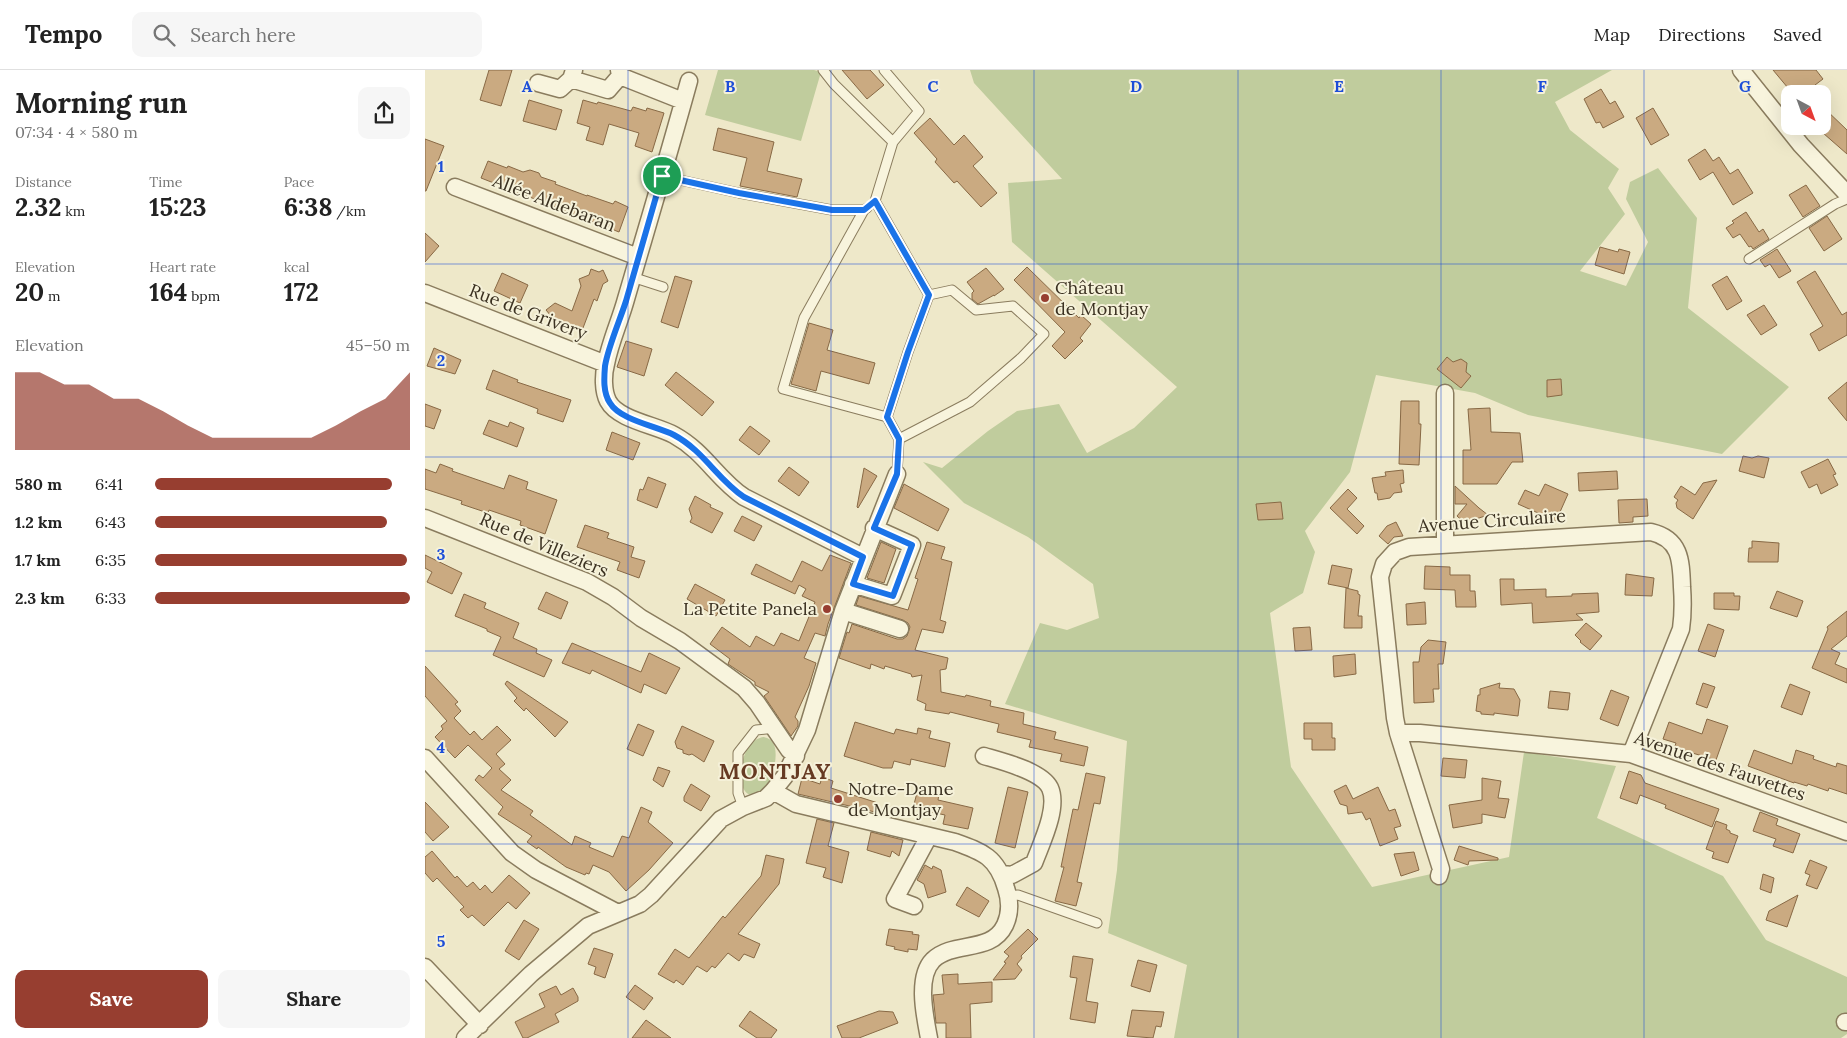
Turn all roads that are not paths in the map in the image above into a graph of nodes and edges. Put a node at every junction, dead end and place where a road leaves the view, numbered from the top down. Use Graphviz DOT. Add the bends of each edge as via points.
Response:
graph roads {
  1 [pos="823,70"];
  2 [pos="884,70"];
  3 [pos="1741,70"];
  4 [pos="620,73"];
  5 [pos="572,75"];
  6 [pos="689,81"];
  7 [pos="538,83"];
  8 [pos="683,101"];
  9 [pos="893,142"];
  10 [pos="662,176"];
  11 [pos="455,187"];
  12 [pos="1847,194"];
  13 [pos="1847,198"];
  14 [pos="875,201"];
  15 [pos="864,210"];
  16 [pos="638,256"];
  17 [pos="1749,259"];
  18 [pos="633,277"];
  19 [pos="663,287"];
  20 [pos="425,293"];
  21 [pos="929,295"];
  22 [pos="605,364"];
  23 [pos="1445,392"];
  24 [pos="887,417"];
  25 [pos="899,439"];
  26 [pos="897,474"];
  27 [pos="425,518"];
  28 [pos="874,528"];
  29 [pos="1445,544"];
  30 [pos="863,557"];
  31 [pos="853,584"];
  32 [pos="843,611"];
  33 [pos="900,629"];
  34 [pos="775,728"];
  35 [pos="1398,733"];
  36 [pos="1631,754"];
  37 [pos="795,756"];
  38 [pos="984,756"];
  39 [pos="425,758"];
  40 [pos="773,791"];
  41 [pos="743,807"];
  42 [pos="1847,832"];
  43 [pos="929,836"];
  44 [pos="1002,874"];
  45 [pos="1439,876"];
  46 [pos="1009,896"];
  47 [pos="914,906"];
  48 [pos="618,913"];
  49 [pos="1097,923"];
  50 [pos="425,967"];
  51 [pos="480,1025"];
  52 [pos="465,1038"];
  53 [pos="929,1038"];
  1 -- 9 [label="lane"];
  2 -- 9 [label="lane" via="919,111"];
  3 -- 12 [label="street" via="1801,145"];
  4 -- 5 [label="street" via="608,90"];
  4 -- 8 [label="street"];
  5 -- 7 [label="street" via="560,89"];
  6 -- 8 [label="street"];
  8 -- 10 [label="street"];
  9 -- 14 [label="lane"];
  10 -- 15 [label="lane" via="832,210"];
  10 -- 16 [label="street"];
  11 -- 16 [label="street, Allée Aldebaran"];
  13 -- 17 [label="lane"];
  14 -- 15 [label="lane"];
  14 -- 21 [label="lane"];
  15 -- 24 [label="lane" via="804,318 783,389"];
  16 -- 18 [label="street"];
  18 -- 19 [label="lane"];
  18 -- 22 [label="street"];
  20 -- 22 [label="street, Rue de Grivery"];
  21 -- 24 [label="lane"];
  21 -- 25 [label="lane" via="953,290 976,310 1013,306 1044,334 969,402"];
  22 -- 30 [label="street" via="605,393 615,411 672,434 708,461 731,488 744,497"];
  23 -- 29 [label="street"];
  24 -- 25 [label="lane"];
  25 -- 26 [label="lane"];
  26 -- 28 [label="street"];
  27 -- 34 [label="street, Rue de Villeziers" via="578,578 613,597 743,688"];
  28 -- 30 [label="street"];
  28 -- 31 [label="street" via="912,545 893,596"];
  29 -- 35 [label="street, Avenue Circulaire" via="1409,547 1395,552 1384,564 1380,577"];
  29 -- 36 [label="street, Avenue Circulaire" via="1651,532 1662,534 1675,547 1681,559 1684,612 1681,629"];
  30 -- 31 [label="street"];
  31 -- 32 [label="street"];
  32 -- 33 [label="street"];
  32 -- 37 [label="street" via="807,730"];
  34 -- 37 [label="street, Rue de Villeziers"];
  34 -- 41 [label="lane" via="756,730 738,753 738,793"];
  35 -- 36 [label="street, Avenue des Fauvettes"];
  35 -- 45 [label="street, Avenue Circulaire" via="1441,870"];
  36 -- 42 [label="street, Avenue des Fauvettes"];
  37 -- 40 [label="street"];
  38 -- 44 [label="street" via="1033,773 1049,786 1053,799 1048,826 1034,863 1012,875"];
  39 -- 48 [label="street" via="512,853 553,880"];
  40 -- 41 [label="street"];
  40 -- 43 [label="street" via="796,804"];
  41 -- 48 [label="street" via="721,819 641,904"];
  43 -- 44 [label="street" via="980,851"];
  43 -- 47 [label="street" via="895,899"];
  44 -- 46 [label="street"];
  46 -- 49 [label="lane" via="1018,895"];
  46 -- 53 [label="street" via="1010,910 1002,932 989,942 947,951 932,961 925,975 923,991"];
  48 -- 51 [label="street" via="588,926 531,974"];
  50 -- 51 [label="street"];
  51 -- 52 [label="street"];
}
